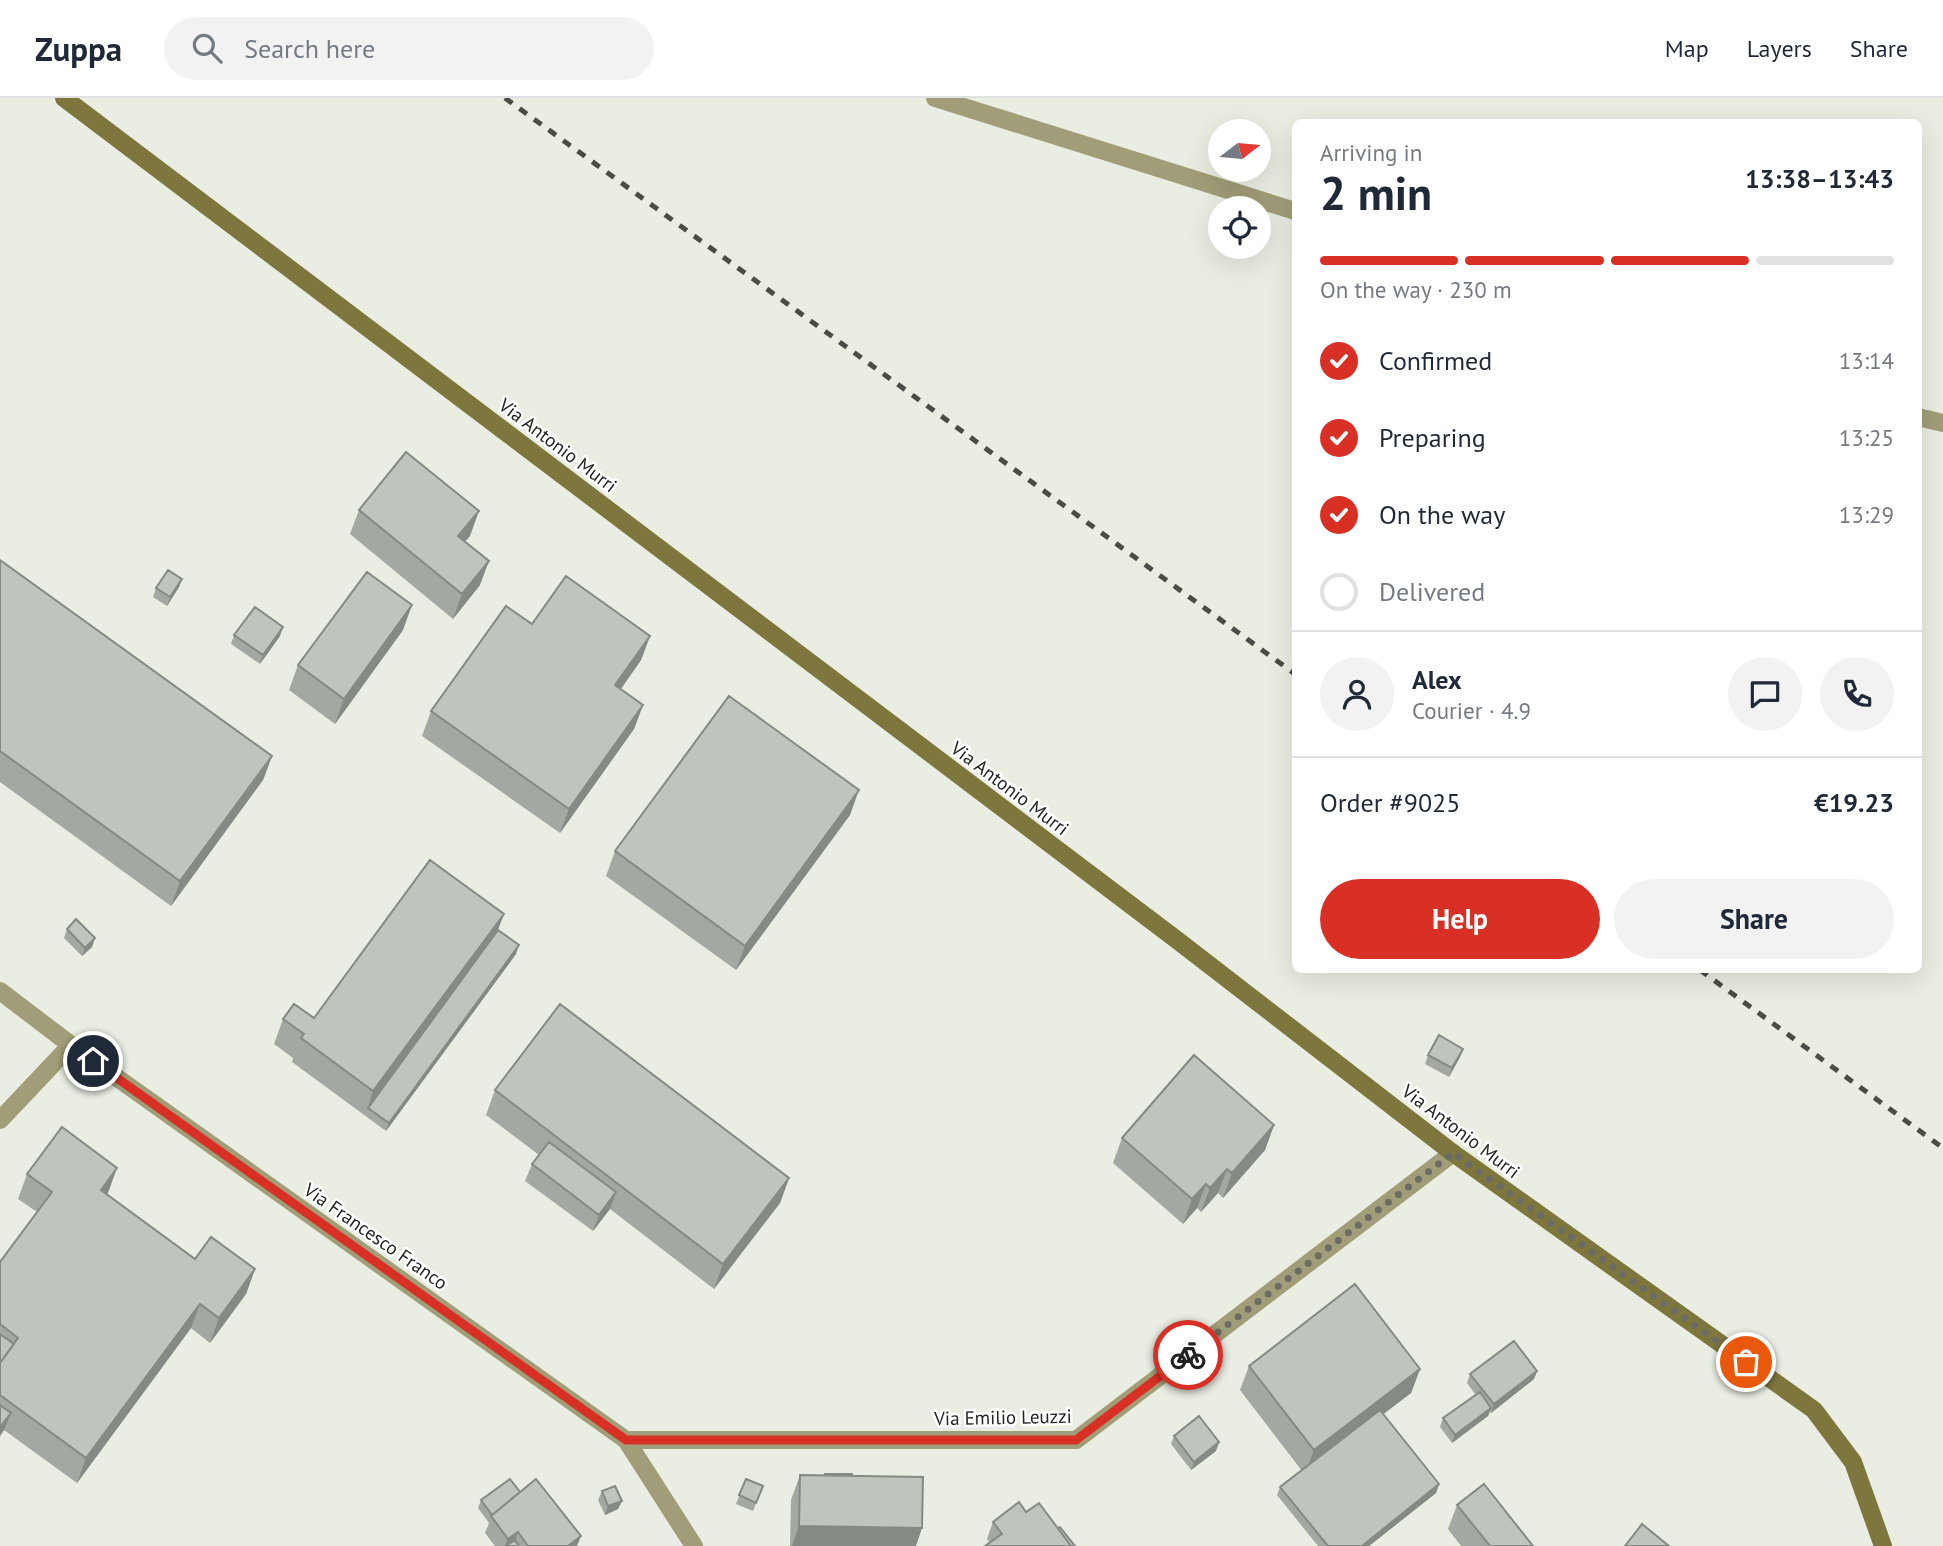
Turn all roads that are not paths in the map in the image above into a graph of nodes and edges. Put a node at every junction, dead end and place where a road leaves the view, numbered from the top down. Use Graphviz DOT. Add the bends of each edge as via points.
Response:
graph roads {
  1 [pos="64,98"];
  2 [pos="935,98"];
  3 [pos="1292,210"];
  4 [pos="1922,418"];
  5 [pos="1943,423"];
  6 [pos="0,991"];
  7 [pos="71,1045"];
  8 [pos="0,1120"];
  9 [pos="1453,1153"];
  10 [pos="626,1440"];
  11 [pos="694,1546"];
  12 [pos="1884,1546"];
  1 -- 9 [label="street, Via Antonio Murri"];
  2 -- 3 [label="street"];
  4 -- 5 [label="street"];
  6 -- 7 [label="street, Via Francesco Franco"];
  7 -- 8 [label="street"];
  7 -- 10 [label="street, Via Francesco Franco"];
  9 -- 10 [label="street, Via Emilio Leuzzi" via="1076,1440"];
  9 -- 12 [label="street, Via Antonio Murri" via="1814,1410 1853,1462"];
  10 -- 11 [label="street, Via Francesco Franco"];
}
